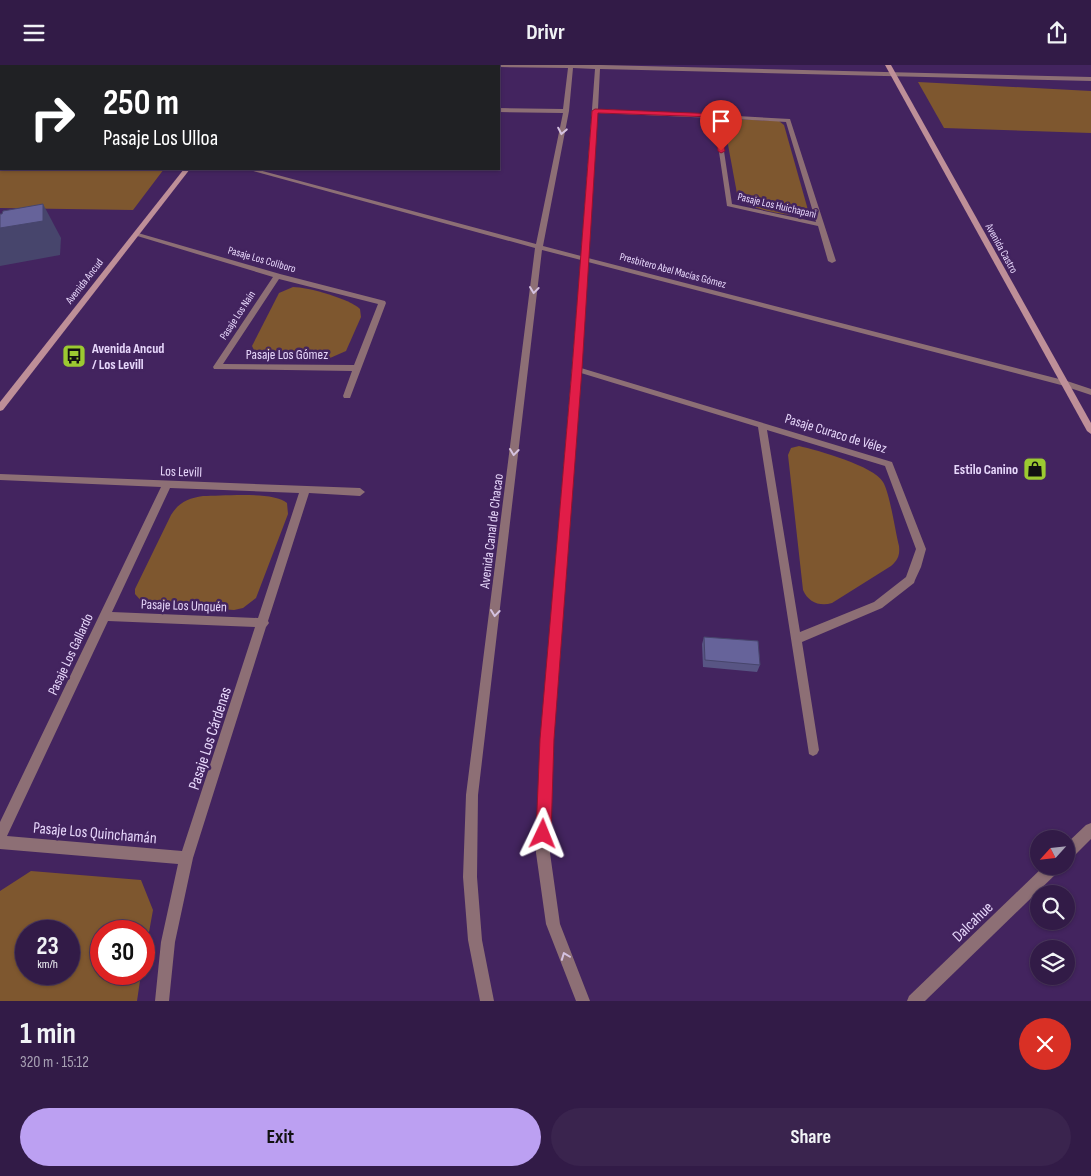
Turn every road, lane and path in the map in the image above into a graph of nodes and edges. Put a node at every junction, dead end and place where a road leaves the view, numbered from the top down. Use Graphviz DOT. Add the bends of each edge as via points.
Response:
graph roads {
  1 [pos="500,65"];
  2 [pos="888,65"];
  3 [pos="571,66"];
  4 [pos="598,66"];
  5 [pos="894,76"];
  6 [pos="1091,79"];
  7 [pos="500,110"];
  8 [pos="566,111"];
  9 [pos="595,111"];
  10 [pos="716,115"];
  11 [pos="186,170"];
  12 [pos="253,170"];
  13 [pos="821,225"];
  14 [pos="136,234"];
  15 [pos="539,246"];
  16 [pos="584,259"];
  17 [pos="832,261"];
  18 [pos="277,275"];
  19 [pos="217,367"];
  20 [pos="357,368"];
  21 [pos="577,369"];
  22 [pos="1064,383"];
  23 [pos="1091,392"];
  24 [pos="347,396"];
  25 [pos="0,408"];
  26 [pos="762,426"];
  27 [pos="1091,431"];
  28 [pos="0,477"];
  29 [pos="167,484"];
  30 [pos="305,490"];
  31 [pos="360,492"];
  32 [pos="104,617"];
  33 [pos="264,623"];
  34 [pos="796,639"];
  35 [pos="813,750"];
  36 [pos="1091,830"];
  37 [pos="0,837"];
  38 [pos="0,842"];
  39 [pos="1075,845"];
  40 [pos="186,858"];
  41 [pos="1045,875"];
  42 [pos="162,1001"];
  43 [pos="487,1001"];
  44 [pos="583,1001"];
  45 [pos="914,1001"];
  1 -- 3 [label="street"];
  2 -- 5 [label="street, Avenida Castro"];
  3 -- 4 [label="street"];
  3 -- 8 [label="street, Avenida Canal de Chacao"];
  4 -- 5 [label="street"];
  4 -- 9 [label="street"];
  5 -- 6 [label="street"];
  5 -- 22 [label="street, Avenida Castro"];
  7 -- 8 [label="street"];
  8 -- 15 [label="street, Avenida Canal de Chacao, one-way"];
  9 -- 10 [label="street"];
  9 -- 16 [label="street"];
  10 -- 13 [label="street, Pasaje Los Huichapani" via="788,120"];
  10 -- 13 [label="street, Pasaje Los Huichapani" via="729,205"];
  11 -- 14 [label="street, Avenida Ancud"];
  12 -- 15 [label="street, Presbítero Abel Macías Gómez"];
  13 -- 17 [label="street, Pasaje Los Huichapani"];
  14 -- 18 [label="street, Pasaje Los Coliboro"];
  14 -- 25 [label="street, Avenida Ancud"];
  15 -- 16 [label="street, Presbítero Abel Macías Gómez"];
  15 -- 43 [label="street, Avenida Canal de Chacao, one-way" via="472,795 470,877 475,939"];
  16 -- 21 [label="street"];
  16 -- 22 [label="street, Presbítero Abel Macías Gómez"];
  18 -- 19 [label="street, Pasaje Los Naín"];
  18 -- 20 [label="street, Pasaje Los Coliboro" via="382,303"];
  19 -- 20 [label="street, Pasaje Los Gómez"];
  20 -- 24 [label="street"];
  21 -- 26 [label="street, Pasaje Curaco de Vélez"];
  44 -- 21 [label="street, one-way" via="553,924 543,853 547,739"];
  22 -- 23 [label="street, Presbítero Abel Macías Gómez"];
  22 -- 27 [label="street, Avenida Castro"];
  26 -- 34 [label="street"];
  26 -- 34 [label="street, Pasaje Curaco de Vélez" via="889,464 921,549 910,580 896,593 878,605"];
  28 -- 29 [label="street, Los Levill"];
  29 -- 30 [label="street, Los Levill"];
  29 -- 32 [label="street, Pasaje Los Gallardo"];
  30 -- 31 [label="street, Los Levill"];
  30 -- 33 [label="street, Pasaje Los Cárdenas"];
  32 -- 33 [label="street, Pasaje Los Unquén"];
  32 -- 37 [label="street, Pasaje Los Gallardo"];
  33 -- 40 [label="street, Pasaje Los Cárdenas"];
  34 -- 35 [label="street"];
  36 -- 39 [label="street"];
  38 -- 40 [label="street, Pasaje Los Quinchamán"];
  40 -- 42 [label="street, Pasaje Los Cárdenas" via="168,942"];
  41 -- 45 [label="street, Dalcahue"];
}
